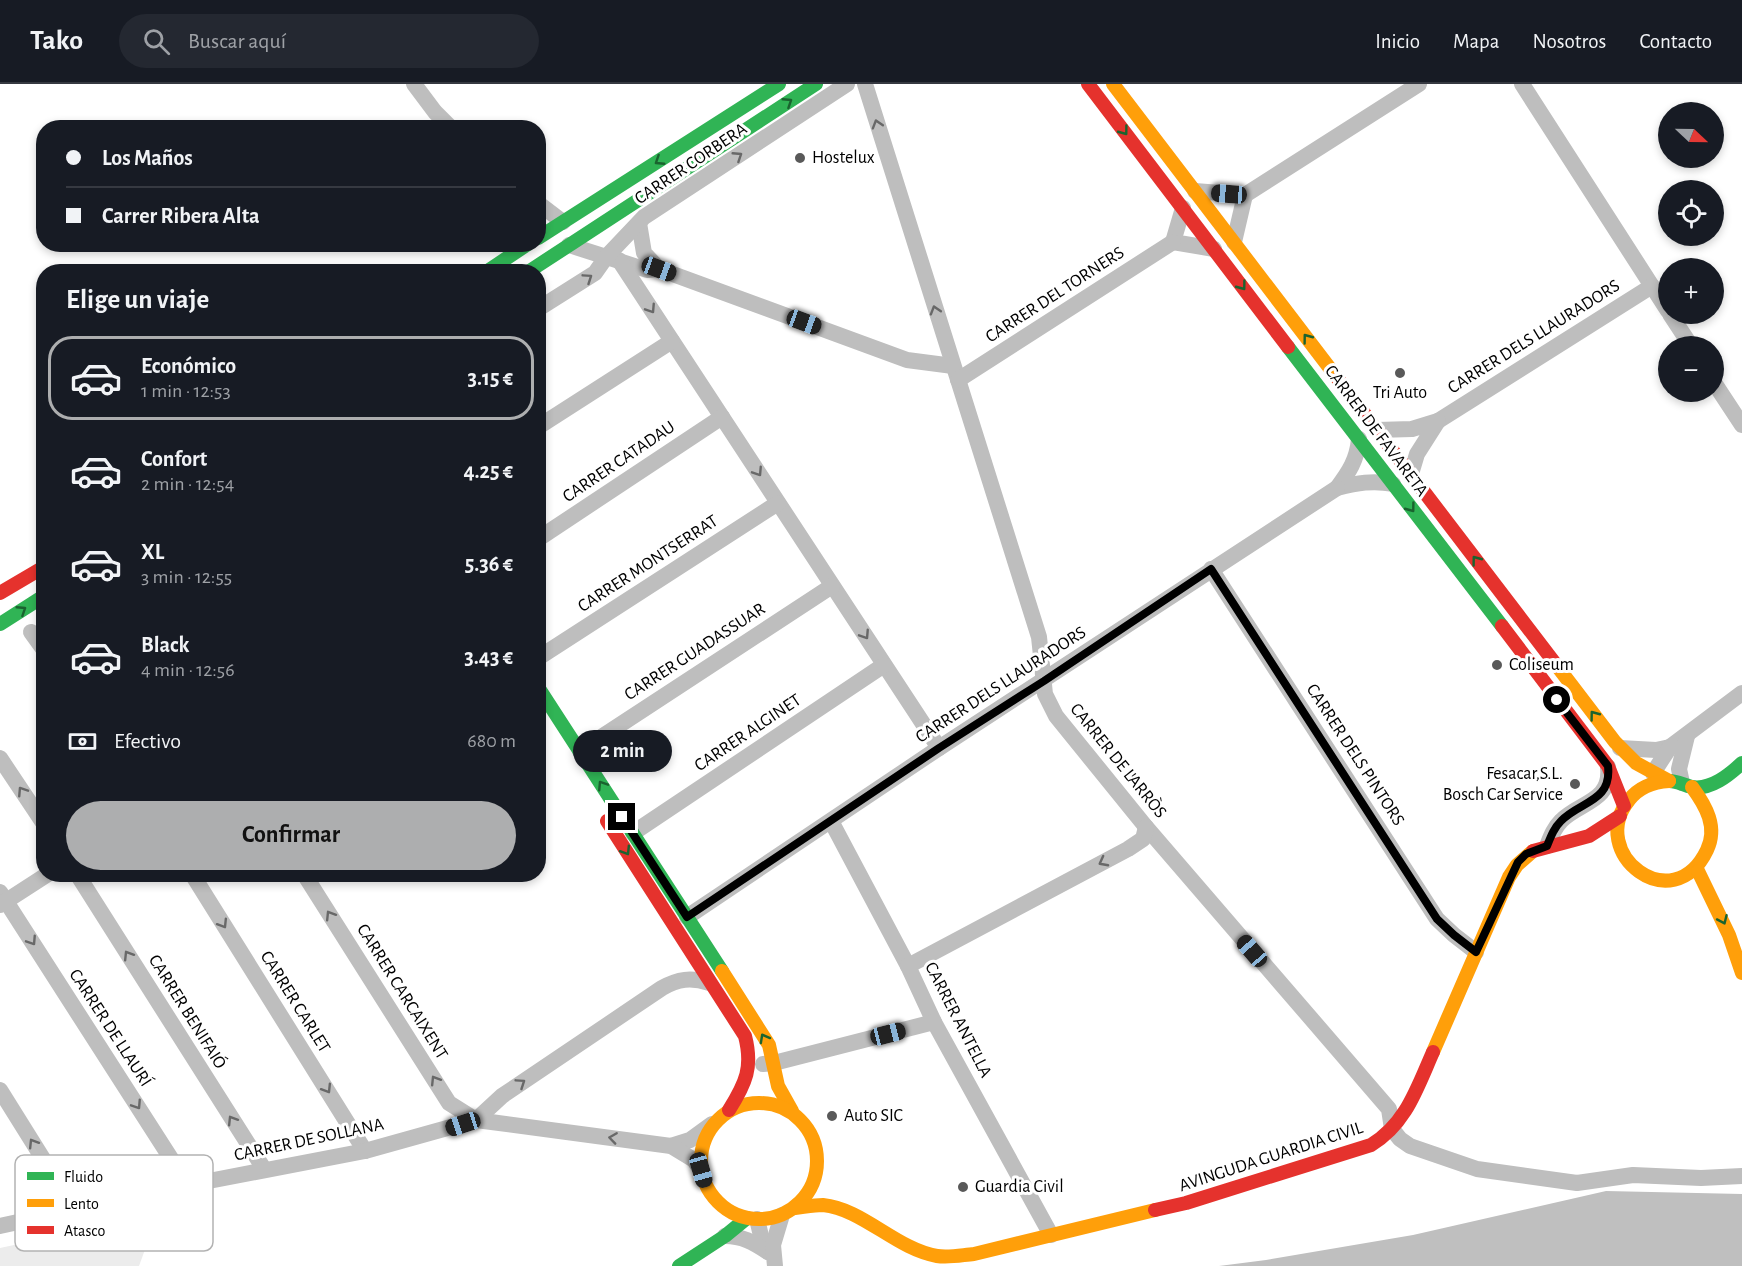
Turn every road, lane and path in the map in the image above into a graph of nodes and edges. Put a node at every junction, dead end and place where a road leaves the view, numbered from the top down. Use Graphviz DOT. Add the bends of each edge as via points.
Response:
graph roads {
  1 [pos="414,84"];
  2 [pos="779,84"];
  3 [pos="816,84"];
  4 [pos="847,84"];
  5 [pos="865,84"];
  6 [pos="1088,84"];
  7 [pos="1113,84"];
  8 [pos="1419,84"];
  9 [pos="1522,84"];
  10 [pos="443,120"];
  11 [pos="1195,191"];
  12 [pos="1245,195"];
  13 [pos="1183,208"];
  14 [pos="546,209"];
  15 [pos="563,222"];
  16 [pos="639,223"];
  17 [pos="546,233"];
  18 [pos="1173,242"];
  19 [pos="1234,242"];
  20 [pos="569,244"];
  21 [pos="1214,249"];
  22 [pos="516,252"];
  23 [pos="613,258"];
  24 [pos="498,264"];
  25 [pos="540,264"];
  26 [pos="659,269"];
  27 [pos="1652,286"];
  28 [pos="1658,295"];
  29 [pos="546,304"];
  30 [pos="672,341"];
  31 [pos="955,373"];
  32 [pos="1724,398"];
  33 [pos="722,417"];
  34 [pos="546,422"];
  35 [pos="1438,422"];
  36 [pos="1742,425"];
  37 [pos="1377,430"];
  38 [pos="1359,439"];
  39 [pos="1411,474"];
  40 [pos="1393,484"];
  41 [pos="1337,488"];
  42 [pos="778,503"];
  43 [pos="546,534"];
  44 [pos="1211,569"];
  45 [pos="36,572"];
  46 [pos="832,586"];
  47 [pos="0,593"];
  48 [pos="36,601"];
  49 [pos="0,624"];
  50 [pos="31,632"];
  51 [pos="36,639"];
  52 [pos="546,653"];
  53 [pos="884,665"];
  54 [pos="1044,681"];
  55 [pos="1742,693"];
  56 [pos="546,699"];
  57 [pos="1687,736"];
  58 [pos="1671,747"];
  59 [pos="939,748"];
  60 [pos="1620,748"];
  61 [pos="580,750"];
  62 [pos="0,758"];
  63 [pos="1742,764"];
  64 [pos="1608,766"];
  65 [pos="1653,773"];
  66 [pos="1731,774"];
  67 [pos="1681,784"];
  68 [pos="1719,805"];
  69 [pos="1622,811"];
  70 [pos="36,812"];
  71 [pos="602,813"];
  72 [pos="831,821"];
  73 [pos="1146,827"];
  74 [pos="633,833"];
  75 [pos="1585,838"];
  76 [pos="1547,846"];
  77 [pos="1621,850"];
  78 [pos="1698,871"];
  79 [pos="36,881"];
  80 [pos="81,882"];
  81 [pos="197,882"];
  82 [pos="309,882"];
  83 [pos="2,900"];
  84 [pos="687,917"];
  85 [pos="1476,952"];
  86 [pos="908,966"];
  87 [pos="1742,972"];
  88 [pos="709,983"];
  89 [pos="934,1022"];
  90 [pos="751,1056"];
  91 [pos="774,1063"];
  92 [pos="0,1090"];
  93 [pos="729,1110"];
  94 [pos="792,1111"];
  95 [pos="476,1120"];
  96 [pos="712,1125"];
  97 [pos="1392,1129"];
  98 [pos="671,1146"];
  99 [pos="365,1150"];
  100 [pos="41,1155"];
  101 [pos="168,1155"];
  102 [pos="818,1167"];
  103 [pos="264,1170"];
  104 [pos="701,1170"];
  105 [pos="1742,1176"];
  106 [pos="213,1180"];
  107 [pos="714,1198"];
  108 [pos="840,1210"];
  109 [pos="788,1211"];
  110 [pos="752,1219"];
  111 [pos="15,1223"];
  112 [pos="0,1226"];
  113 [pos="1051,1235"];
  114 [pos="725,1236"];
  115 [pos="699,1252"];
  116 [pos="772,1260"];
  117 [pos="679,1266"];
  1 -- 10 [label="street"];
  2 -- 15 [label="street, one-way"];
  20 -- 3 [label="street, one-way"];
  16 -- 4 [label="street, CARRER CORBERA, one-way"];
  31 -- 5 [label="street, CARRER DE L'ARRÒS, one-way"];
  6 -- 13 [label="street, CARRER DE FAVARETA, one-way"];
  7 -- 11 [label="street, CARRER DE FAVARETA"];
  8 -- 12 [label="street"];
  9 -- 27 [label="street"];
  11 -- 12 [label="street"];
  11 -- 19 [label="street, CARRER DE FAVARETA"];
  12 -- 19 [label="street"];
  13 -- 18 [label="street"];
  13 -- 21 [label="street, CARRER DE FAVARETA"];
  14 -- 15 [label="street"];
  15 -- 17 [label="street"];
  16 -- 23 [label="street, CARRER CORBERA"];
  16 -- 26 [label="street" via="644,253"];
  18 -- 21 [label="street"];
  18 -- 31 [label="street, CARRER DEL TORNERS"];
  37 -- 19 [label="street, CARRER DE FAVARETA, one-way"];
  20 -- 23 [label="street"];
  20 -- 25 [label="street"];
  21 -- 38 [label="street, CARRER DE FAVARETA, one-way"];
  22 -- 24 [label="street"];
  23 -- 26 [label="street" via="648,270"];
  29 -- 23 [label="street, CARRER CORBERA, one-way"];
  23 -- 30 [label="street, one-way"];
  26 -- 31 [label="street" via="907,360"];
  27 -- 28 [label="street"];
  27 -- 35 [label="street, CARRER DELS LLAURADORS"];
  30 -- 33 [label="street"];
  30 -- 34 [label="street"];
  31 -- 54 [label="street, CARRER DE L'ARRÒS" via="1039,637"];
  32 -- 36 [label="street"];
  33 -- 42 [label="street, one-way"];
  33 -- 43 [label="street, CARRER CATADAU"];
  35 -- 37 [label="street, CARRER DELS LLAURADORS" via="1412,429"];
  35 -- 39 [label="street, CARRER DELS LLAURADORS" via="1417,454"];
  37 -- 39 [label="street, CARRER DE FAVARETA"];
  38 -- 40 [label="street, CARRER DE FAVARETA"];
  38 -- 41 [label="street, CARRER DELS LLAURADORS" via="1353,466"];
  60 -- 39 [label="street, CARRER DE FAVARETA, one-way"];
  40 -- 41 [label="street, CARRER DELS LLAURADORS" via="1363,482"];
  40 -- 64 [label="street, CARRER DE FAVARETA, one-way"];
  41 -- 44 [label="street, CARRER DELS LLAURADORS"];
  42 -- 46 [label="street"];
  42 -- 52 [label="street, CARRER MONTSERRAT"];
  44 -- 54 [label="street, CARRER DELS LLAURADORS"];
  44 -- 85 [label="street, CARRER DELS PINTORS" via="1437,919"];
  45 -- 47 [label="street"];
  46 -- 53 [label="street, one-way"];
  46 -- 61 [label="street, CARRER GUADASSUAR"];
  49 -- 48 [label="street, one-way"];
  50 -- 51 [label="street"];
  53 -- 59 [label="street"];
  53 -- 74 [label="street, CARRER ALGINET"];
  54 -- 59 [label="street, CARRER DELS LLAURADORS"];
  54 -- 73 [label="street, CARRER DE L'ARRÒS" via="1045,694 1056,716"];
  55 -- 57 [label="street"];
  56 -- 61 [label="street"];
  57 -- 58 [label="street"];
  57 -- 67 [label="street" via="1679,769"];
  58 -- 60 [label="street"];
  58 -- 65 [label="street"];
  59 -- 72 [label="street, CARRER DELS LLAURADORS"];
  60 -- 65 [label="street, CARRER DE FAVARETA"];
  74 -- 61 [label="street, one-way"];
  70 -- 62 [label="street, one-way"];
  63 -- 66 [label="street"];
  64 -- 69 [label="street, CARRER DE FAVARETA" via="1618,788"];
  64 -- 76 [label="street" via="1609,777 1598,796 1562,819"];
  65 -- 67 [label="street, CARRER DE FAVARETA"];
  66 -- 67 [label="street" via="1713,782"];
  66 -- 68 [label="street"];
  67 -- 68 [label="street"];
  67 -- 69 [label="street" via="1655,782 1642,787"];
  68 -- 78 [label="street" via="1714,849"];
  69 -- 75 [label="street"];
  69 -- 77 [label="street" via="1618,839"];
  71 -- 88 [label="street, one-way"];
  72 -- 84 [label="street, CARRER DELS LLAURADORS"];
  72 -- 86 [label="street, CARRER ANTELLA"];
  73 -- 86 [label="street, one-way" via="1143,839 1128,849"];
  73 -- 97 [label="street, CARRER DE L'ARRÒS" via="1389,1109"];
  74 -- 84 [label="street"];
  75 -- 76 [label="street, AVINGUDA GUARDIA CIVIL"];
  75 -- 77 [label="street"];
  76 -- 85 [label="street, AVINGUDA GUARDIA CIVIL" via="1526,854 1518,862"];
  77 -- 78 [label="street" via="1629,864 1655,880 1682,879"];
  78 -- 87 [label="street, one-way"];
  79 -- 83 [label="street"];
  103 -- 80 [label="street, CARRER BENIFAIÓ, one-way"];
  81 -- 99 [label="street, CARRER CARLET, one-way"];
  95 -- 82 [label="street, CARRER CARCAIXENT, one-way" via="449,1103"];
  83 -- 101 [label="street, CARRER DE LLAURÍ, one-way"];
  91 -- 84 [label="street, one-way" via="761,1031"];
  85 -- 97 [label="street, AVINGUDA GUARDIA CIVIL" via="1412,1100"];
  86 -- 89 [label="street, CARRER ANTELLA"];
  88 -- 90 [label="street" via="745,1036"];
  95 -- 88 [label="street, one-way" via="502,1096 662,988 685,980"];
  89 -- 91 [label="street"];
  89 -- 113 [label="street, CARRER ANTELLA"];
  90 -- 91 [label="street" via="759,1063"];
  90 -- 93 [label="street" via="742,1090"];
  91 -- 94 [label="street" via="778,1086"];
  100 -- 92 [label="street, one-way"];
  93 -- 94 [label="street" via="767,1102"];
  93 -- 96 [label="street"];
  94 -- 102 [label="street" via="812,1136"];
  98 -- 95 [label="street, one-way"];
  95 -- 99 [label="street, CARRER DE SOLLANA"];
  96 -- 98 [label="street" via="690,1140"];
  96 -- 104 [label="street" via="701,1154"];
  97 -- 105 [label="street" via="1410,1146 1477,1169 1577,1183 1633,1175"];
  97 -- 113 [label="street, AVINGUDA GUARDIA CIVIL" via="1384,1138 1349,1154 1186,1203"];
  98 -- 104 [label="street" via="694,1160"];
  99 -- 103 [label="street, CARRER DE SOLLANA"];
  102 -- 108 [label="street, AVINGUDA GUARDIA CIVIL" via="821,1182"];
  102 -- 109 [label="street" via="810,1189"];
  103 -- 106 [label="street, CARRER DE SOLLANA"];
  104 -- 107 [label="street"];
  107 -- 110 [label="street" via="735,1214"];
  107 -- 115 [label="street" via="719,1220 716,1231"];
  108 -- 109 [label="street, AVINGUDA GUARDIA CIVIL" via="826,1206"];
  108 -- 113 [label="street, AVINGUDA GUARDIA CIVIL" via="935,1256 974,1254"];
  109 -- 110 [label="street"];
  109 -- 116 [label="street" via="773,1245"];
  110 -- 114 [label="street"];
  110 -- 116 [label="street"];
  111 -- 112 [label="street, CARRER DE SOLLANA"];
  114 -- 115 [label="street"];
  114 -- 116 [label="street" via="746,1239"];
  115 -- 117 [label="street"];
}
